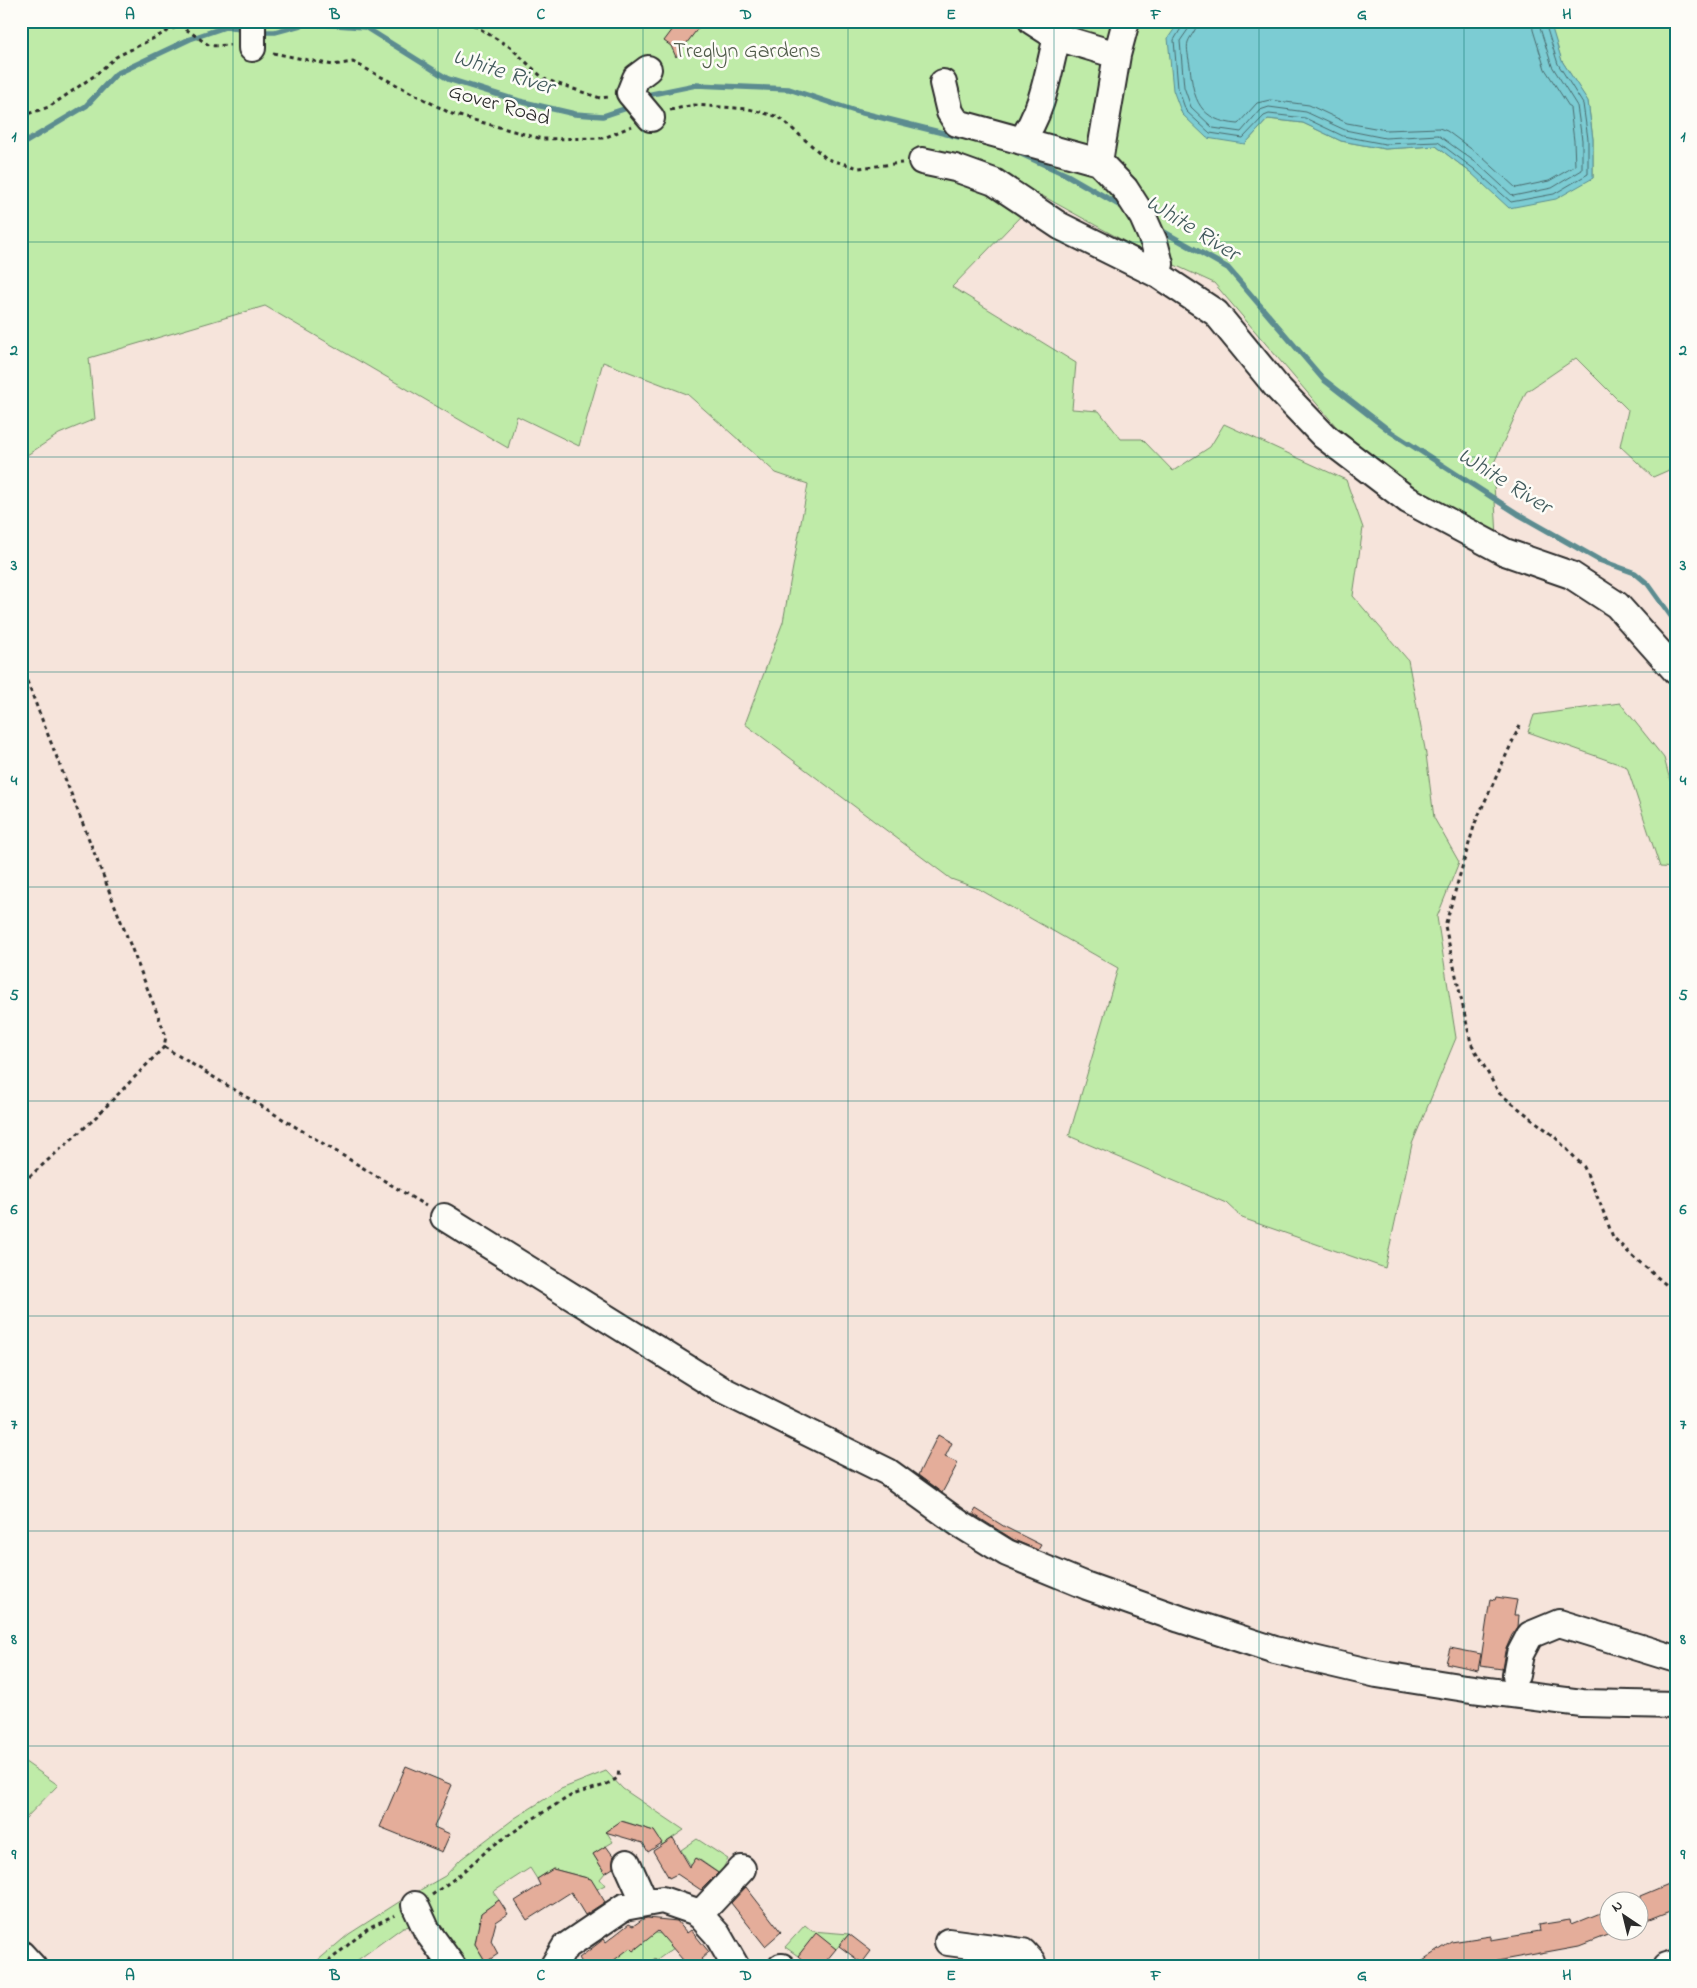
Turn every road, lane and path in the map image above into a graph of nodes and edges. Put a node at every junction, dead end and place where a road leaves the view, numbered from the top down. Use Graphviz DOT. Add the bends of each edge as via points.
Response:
graph roads {
  1 [pos="467,21"];
  2 [pos="1032,21"];
  3 [pos="1126,21"];
  4 [pos="252,33"];
  5 [pos="1057,37"];
  6 [pos="1117,56"];
  7 [pos="648,70"];
  8 [pos="943,83"];
  9 [pos="639,104"];
  10 [pos="21,116"];
  11 [pos="1021,142"];
  12 [pos="922,161"];
  13 [pos="1099,162"];
  14 [pos="1157,274"];
  15 [pos="21,666"];
  16 [pos="1676,672"];
  17 [pos="1520,724"];
  18 [pos="164,1047"];
  19 [pos="21,1184"];
  20 [pos="444,1217"];
  21 [pos="1676,1292"];
  22 [pos="1676,1659"];
  23 [pos="1516,1675"];
  24 [pos="1676,1705"];
  25 [pos="619,1768"];
  26 [pos="627,1863"];
  27 [pos="742,1869"];
  28 [pos="645,1903"];
  29 [pos="415,1905"];
  30 [pos="699,1915"];
  31 [pos="948,1942"];
  32 [pos="21,1954"];
  33 [pos="1676,1964"];
  34 [pos="33,1967"];
  35 [pos="322,1967"];
  36 [pos="453,1967"];
  37 [pos="553,1967"];
  38 [pos="646,1967"];
  39 [pos="660,1967"];
  40 [pos="736,1967"];
  41 [pos="1033,1967"];
  42 [pos="1666,1967"];
  1 -- 9 [label="path" via="510,47 544,79 600,98"];
  2 -- 5 [label="street"];
  3 -- 6 [label="street"];
  4 -- 9 [label="path, Gover Road" via="332,65 354,62 452,114 542,139 604,138"];
  4 -- 10 [label="path, Gover Road" via="236,45 210,46 180,25 116,57 49,107"];
  5 -- 6 [label="street"];
  5 -- 11 [label="street" via="1039,110"];
  6 -- 13 [label="street"];
  7 -- 9 [label="street" via="636,78"];
  8 -- 11 [label="street" via="956,123"];
  9 -- 12 [label="path, Gover Road" via="672,109 694,105 749,109 779,117 827,159 859,168"];
  11 -- 13 [label="street"];
  12 -- 14 [label="street" via="955,168 994,182 1060,226"];
  13 -- 14 [label="street" via="1125,189 1146,222 1160,264"];
  14 -- 16 [label="street" via="1216,313 1276,386 1324,436 1408,500 1505,552 1571,575 1617,605"];
  15 -- 18 [label="path" via="166,1036"];
  17 -- 21 [label="path" via="1475,823 1445,926 1471,1043 1500,1093 1554,1136 1584,1167 1613,1237"];
  18 -- 19 [label="path" via="92,1122"];
  18 -- 20 [label="path"];
  20 -- 24 [label="street" via="722,1390 888,1472 1007,1553 1087,1586 1275,1650 1377,1674 1582,1703"];
  22 -- 23 [label="street" via="1559,1623 1530,1635 1520,1654"];
  25 -- 29 [label="path" via="618,1778 572,1795 534,1818"];
  26 -- 28 [label="street"];
  27 -- 30 [label="street"];
  28 -- 30 [label="street" via="662,1900"];
  28 -- 37 [label="street" via="624,1907 566,1947"];
  29 -- 35 [label="path" via="368,1928"];
  29 -- 36 [label="street" via="427,1931"];
  30 -- 40 [label="street" via="716,1934"];
  31 -- 41 [label="street" via="1023,1952"];
  32 -- 34 [label="street"];
  33 -- 42 [label="street"];
  38 -- 39 [label="path" via="655,1961"];
}
